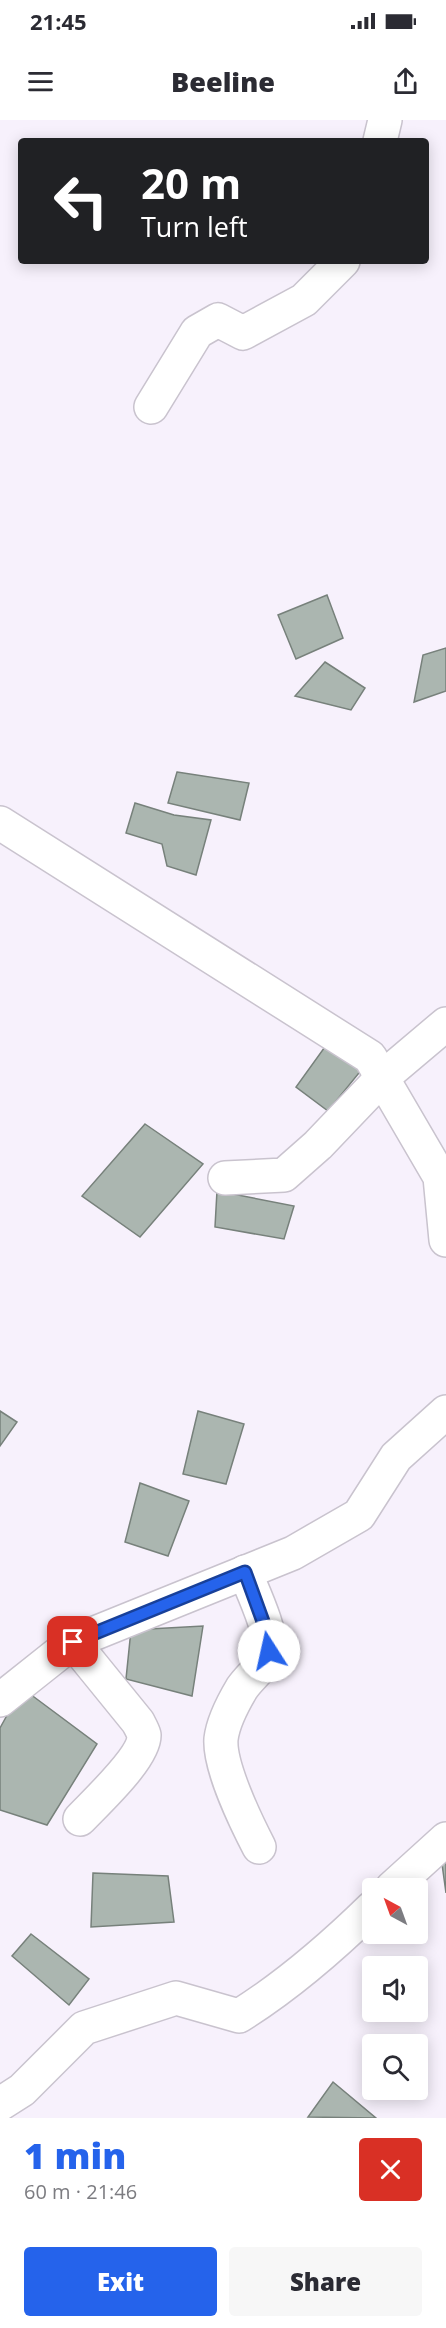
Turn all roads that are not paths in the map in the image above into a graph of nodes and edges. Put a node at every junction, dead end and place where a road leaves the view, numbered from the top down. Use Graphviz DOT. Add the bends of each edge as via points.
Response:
graph roads {
  1 [pos="385,120"];
  2 [pos="381,138"];
  3 [pos="339,264"];
  4 [pos="151,407"];
  5 [pos="0,823"];
  6 [pos="446,1024"];
  7 [pos="382,1077"];
  8 [pos="225,1178"];
  9 [pos="446,1240"];
  10 [pos="446,1412"];
  11 [pos="245,1572"];
  12 [pos="73,1642"];
  13 [pos="0,1700"];
  14 [pos="80,1819"];
  15 [pos="446,1839"];
  16 [pos="260,1847"];
  17 [pos="403,1878"];
  18 [pos="362,1918"];
  19 [pos="0,2104"];
  1 -- 2 [label="street"];
  3 -- 4 [label="street" via="304,300 243,333 218,320 197,332"];
  5 -- 7 [label="street" via="370,1057"];
  6 -- 7 [label="street"];
  7 -- 8 [label="street" via="318,1145 284,1174"];
  7 -- 9 [label="street" via="440,1177"];
  10 -- 11 [label="street" via="396,1457 359,1515 293,1553"];
  11 -- 12 [label="street"];
  11 -- 16 [label="street" via="269,1638 269,1651 239,1695 221,1739 224,1764"];
  12 -- 13 [label="street"];
  12 -- 14 [label="street" via="138,1722 144,1735 130,1765"];
  15 -- 17 [label="street"];
  18 -- 19 [label="street" via="271,1996 239,2016 176,1998 84,2028 22,2090"];
}
